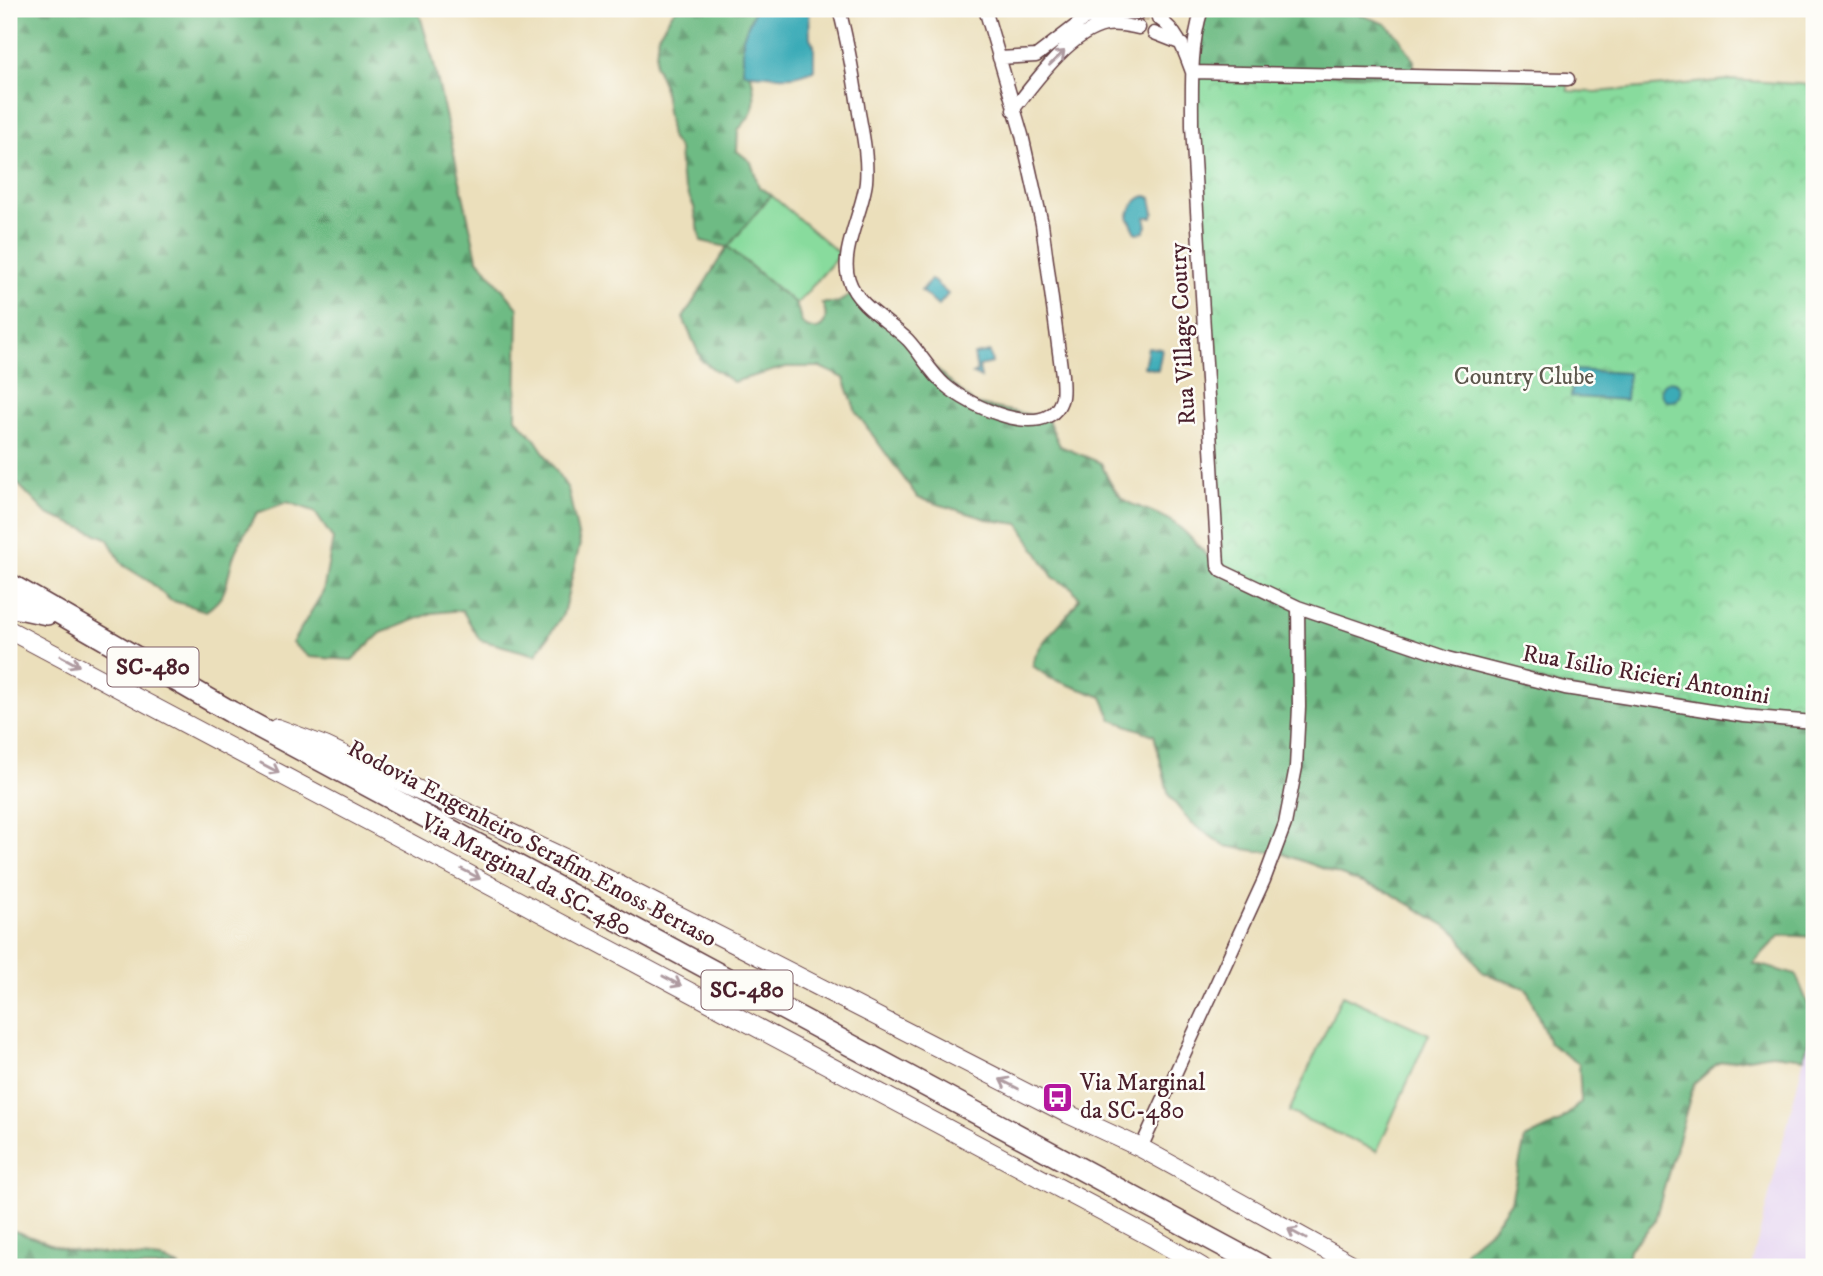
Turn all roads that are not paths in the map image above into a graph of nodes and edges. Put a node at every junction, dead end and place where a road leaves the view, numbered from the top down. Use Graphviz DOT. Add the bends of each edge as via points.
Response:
graph roads {
  1 [pos="839,9"];
  2 [pos="985,9"];
  3 [pos="1202,9"];
  4 [pos="1138,13"];
  5 [pos="1158,18"];
  6 [pos="1139,28"];
  7 [pos="1154,33"];
  8 [pos="1182,44"];
  9 [pos="999,58"];
  10 [pos="1192,72"];
  11 [pos="1568,79"];
  12 [pos="1013,110"];
  13 [pos="9,584"];
  14 [pos="9,606"];
  15 [pos="1298,607"];
  16 [pos="76,622"];
  17 [pos="9,630"];
  18 [pos="231,712"];
  19 [pos="1814,722"];
  20 [pos="1141,1148"];
  21 [pos="1202,1267"];
  22 [pos="1263,1267"];
  23 [pos="1357,1267"];
  1 -- 12 [label="street" via="865,148 866,182 847,261 851,285 908,340 945,385 974,404 1032,421 1055,413 1062,400 1062,375 1042,224"];
  2 -- 9 [label="street"];
  3 -- 10 [label="street, Rua Village Coutry"];
  4 -- 9 [label="street" via="1101,14 1083,20 1036,56"];
  5 -- 8 [label="street"];
  12 -- 6 [label="street, one-way" via="1041,74 1090,31 1112,25"];
  7 -- 8 [label="street"];
  8 -- 10 [label="street"];
  9 -- 12 [label="street"];
  10 -- 11 [label="street"];
  10 -- 15 [label="street, Rua Village Coutry" via="1218,566"];
  13 -- 16 [label="highway, Rodovia Engenheiro Serafim Enoss Bertaso / SC-480"];
  14 -- 16 [label="highway, Rodovia Engenheiro Serafim Enoss Bertaso / SC-480"];
  15 -- 19 [label="street, Rua Isilio Ricieri Antonini" via="1448,658 1565,688 1744,716"];
  15 -- 20 [label="street" via="1296,766 1285,824 1264,880"];
  16 -- 18 [label="highway, Rodovia Engenheiro Serafim Enoss Bertaso / SC-480"];
  17 -- 21 [label="main road, Via Marginal da SC-480, one-way"];
  20 -- 18 [label="main road, Via Marginal da SC-480, one-way" via="587,869 325,746"];
  18 -- 22 [label="highway, Rodovia Engenheiro Serafim Enoss Bertaso / SC-480"];
  23 -- 20 [label="main road, Via Marginal da SC-480, one-way"];
}
